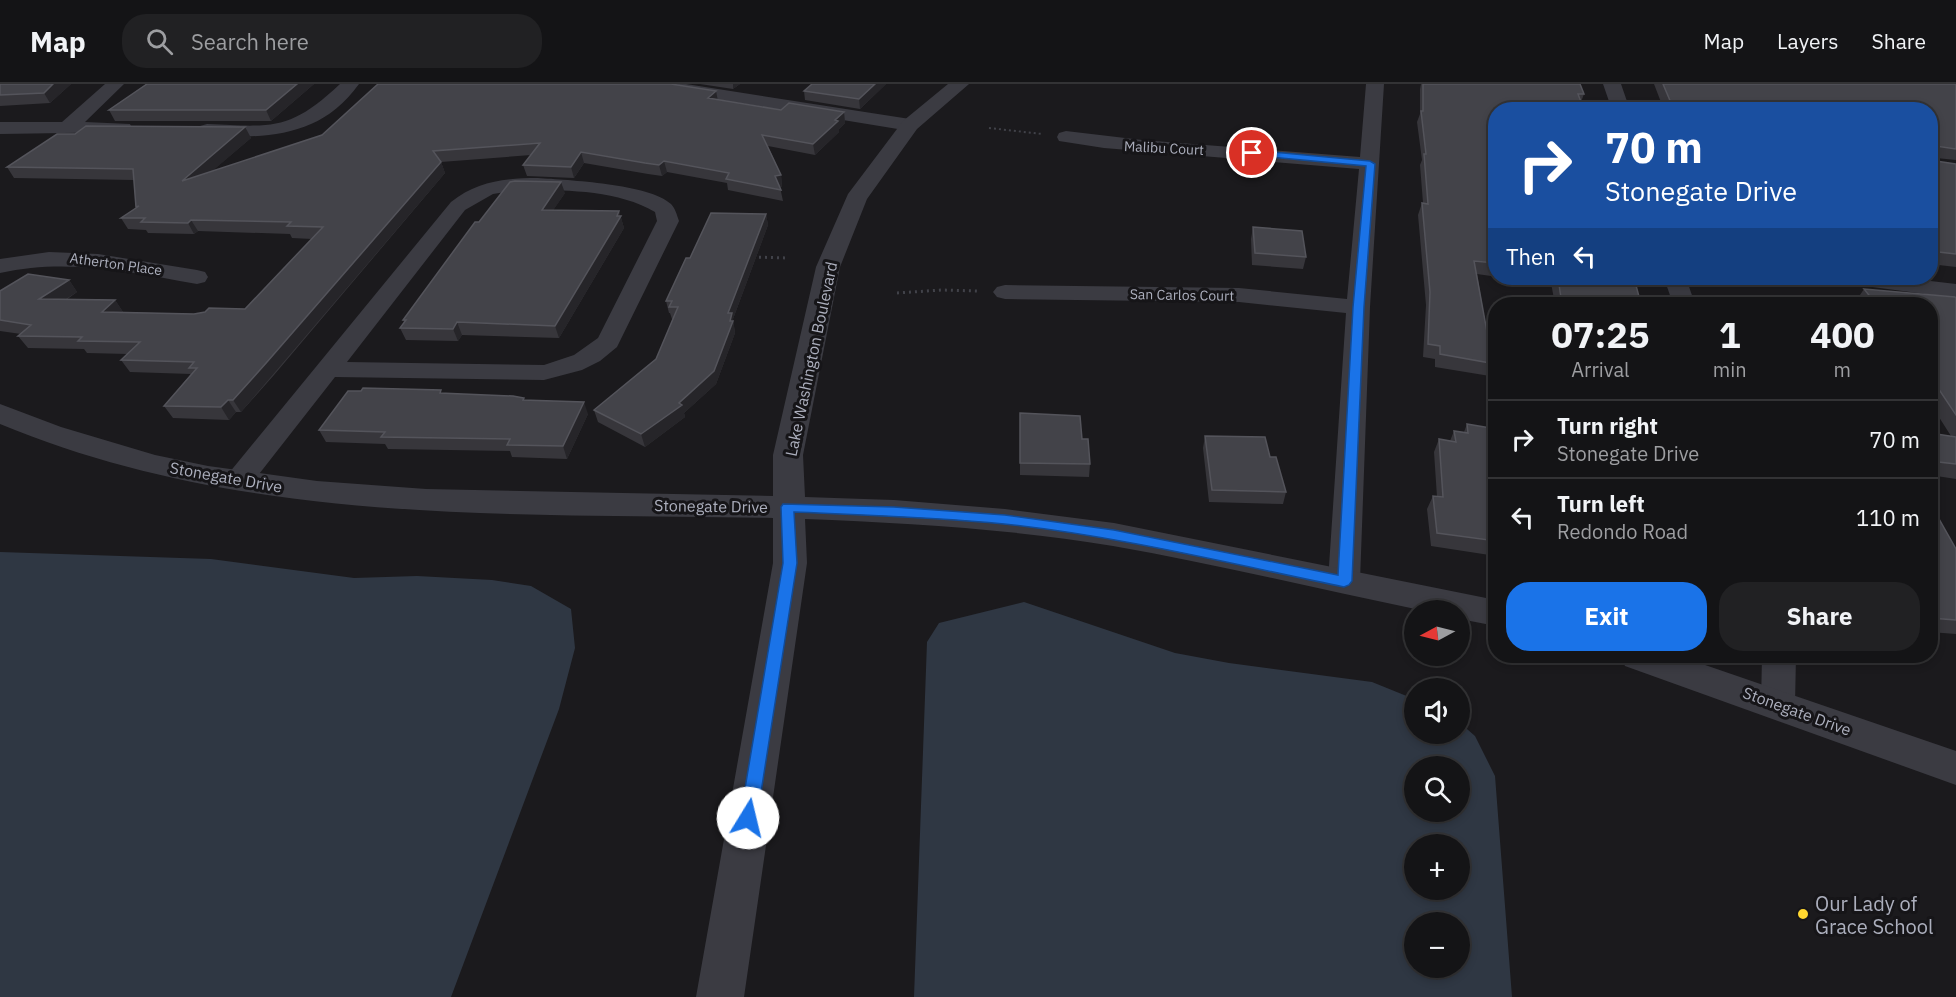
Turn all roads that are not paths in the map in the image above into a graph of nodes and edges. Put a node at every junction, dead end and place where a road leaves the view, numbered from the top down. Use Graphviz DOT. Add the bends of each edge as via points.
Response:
graph roads {
  1 [pos="115,84"];
  2 [pos="350,84"];
  3 [pos="654,84"];
  4 [pos="782,84"];
  5 [pos="960,84"];
  6 [pos="1375,84"];
  7 [pos="1612,84"];
  8 [pos="761,100"];
  9 [pos="1618,102"];
  10 [pos="910,125"];
  11 [pos="68,127"];
  12 [pos="0,128"];
  13 [pos="139,129"];
  14 [pos="187,130"];
  15 [pos="1066,137"];
  16 [pos="1370,164"];
  17 [pos="0,266"];
  18 [pos="197,277"];
  19 [pos="1910,285"];
  20 [pos="1956,291"];
  21 [pos="1005,292"];
  22 [pos="1358,307"];
  23 [pos="328,369"];
  24 [pos="0,413"];
  25 [pos="239,480"];
  26 [pos="788,507"];
  27 [pos="1344,581"];
  28 [pos="1488,611"];
  29 [pos="1658,663"];
  30 [pos="1779,663"];
  31 [pos="1778,704"];
  32 [pos="1956,768"];
  33 [pos="720,997"];
  1 -- 11 [label="street"];
  2 -- 14 [label="street" via="314,116 281,129"];
  3 -- 8 [label="street"];
  4 -- 8 [label="street"];
  5 -- 10 [label="street, Lake Washington Boulevard"];
  6 -- 16 [label="street"];
  7 -- 9 [label="street"];
  8 -- 10 [label="street"];
  10 -- 26 [label="street, Lake Washington Boulevard" via="856,199 828,267 788,455"];
  11 -- 12 [label="street"];
  11 -- 13 [label="street"];
  15 -- 16 [label="street, Malibu Court" via="1125,146"];
  16 -- 22 [label="street"];
  17 -- 18 [label="street, Atherton Place" via="34,258 70,257"];
  19 -- 20 [label="street"];
  21 -- 22 [label="street, San Carlos Court" via="1239,295"];
  22 -- 27 [label="street"];
  23 -- 23 [label="street" via="458,206 478,193 517,184 576,187 646,199 666,212 668,220 608,342 581,362 533,373"];
  23 -- 25 [label="street"];
  24 -- 25 [label="street, Stonegate Drive" via="113,454"];
  25 -- 26 [label="street, Stonegate Drive" via="375,498"];
  26 -- 27 [label="street, Stonegate Drive" via="1005,520 1114,535"];
  26 -- 33 [label="street, Lake Washington Boulevard" via="790,563"];
  27 -- 28 [label="street, Stonegate Drive"];
  29 -- 31 [label="street, Stonegate Drive"];
  30 -- 31 [label="street"];
  31 -- 32 [label="street, Stonegate Drive"];
}
